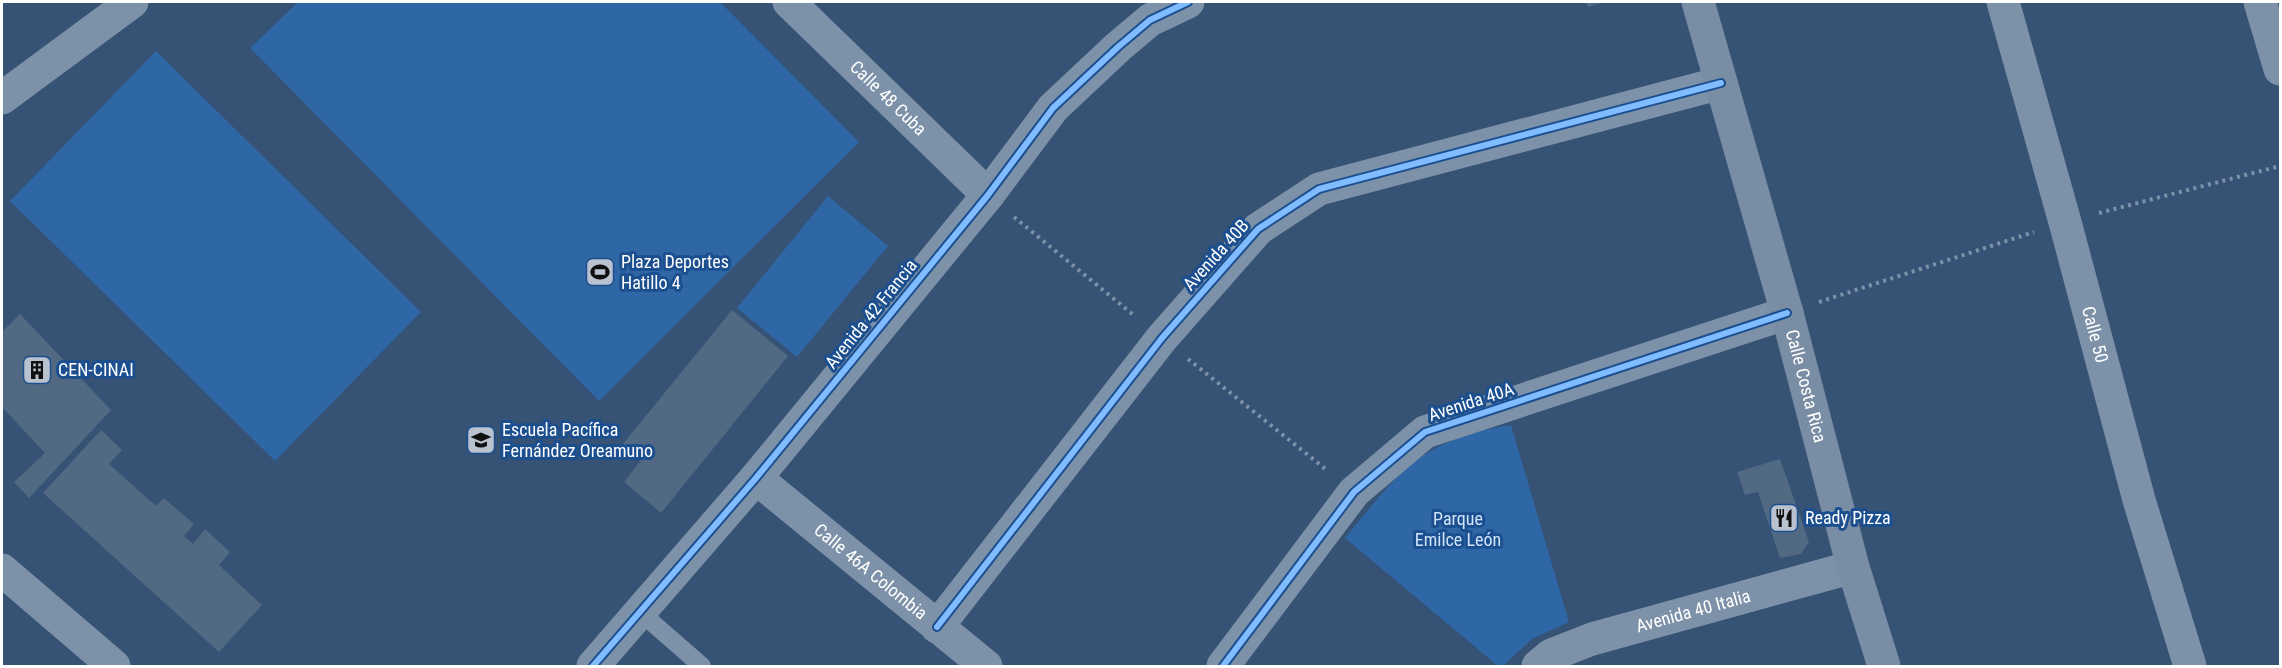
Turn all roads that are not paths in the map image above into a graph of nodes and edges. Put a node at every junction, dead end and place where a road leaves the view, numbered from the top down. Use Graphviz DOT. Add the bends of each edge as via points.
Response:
graph roads {
  1 [pos="132,2"];
  2 [pos="789,2"];
  3 [pos="1188,2"];
  4 [pos="1698,2"];
  5 [pos="2002,2"];
  6 [pos="2260,2"];
  7 [pos="2280,69"];
  8 [pos="1722,83"];
  9 [pos="2,98"];
  10 [pos="988,195"];
  11 [pos="1787,313"];
  12 [pos="756,478"];
  13 [pos="1853,567"];
  14 [pos="2,570"];
  15 [pos="640,612"];
  16 [pos="937,627"];
  17 [pos="114,666"];
  18 [pos="593,666"];
  19 [pos="702,666"];
  20 [pos="986,666"];
  21 [pos="1223,666"];
  22 [pos="1538,666"];
  23 [pos="1884,666"];
  24 [pos="2190,666"];
  1 -- 9 [label="street"];
  2 -- 10 [label="street, Calle 48 Cuba"];
  3 -- 10 [label="street, Avenida 42 Francia" via="1150,20 1053,108"];
  4 -- 8 [label="main road, Calle Costa Rica"];
  5 -- 24 [label="street, Calle 50" via="2139,500"];
  6 -- 7 [label="street"];
  8 -- 11 [label="main road, Calle Costa Rica"];
  8 -- 16 [label="street, Avenida 40B" via="1319,189 1258,229 1162,338"];
  10 -- 12 [label="street, Avenida 42 Francia"];
  11 -- 13 [label="main road, Calle Costa Rica"];
  11 -- 21 [label="street, Avenida 40A" via="1425,432 1354,492"];
  12 -- 15 [label="street, Avenida 42 Francia"];
  12 -- 16 [label="street, Calle 46A Colombia"];
  13 -- 22 [label="street, Avenida 40 Italia" via="1592,639 1551,655"];
  13 -- 23 [label="main road, Calle Costa Rica"];
  14 -- 17 [label="street"];
  15 -- 18 [label="street, Avenida 42 Francia"];
  15 -- 19 [label="lane"];
  16 -- 20 [label="street, Calle 46A Colombia"];
}
